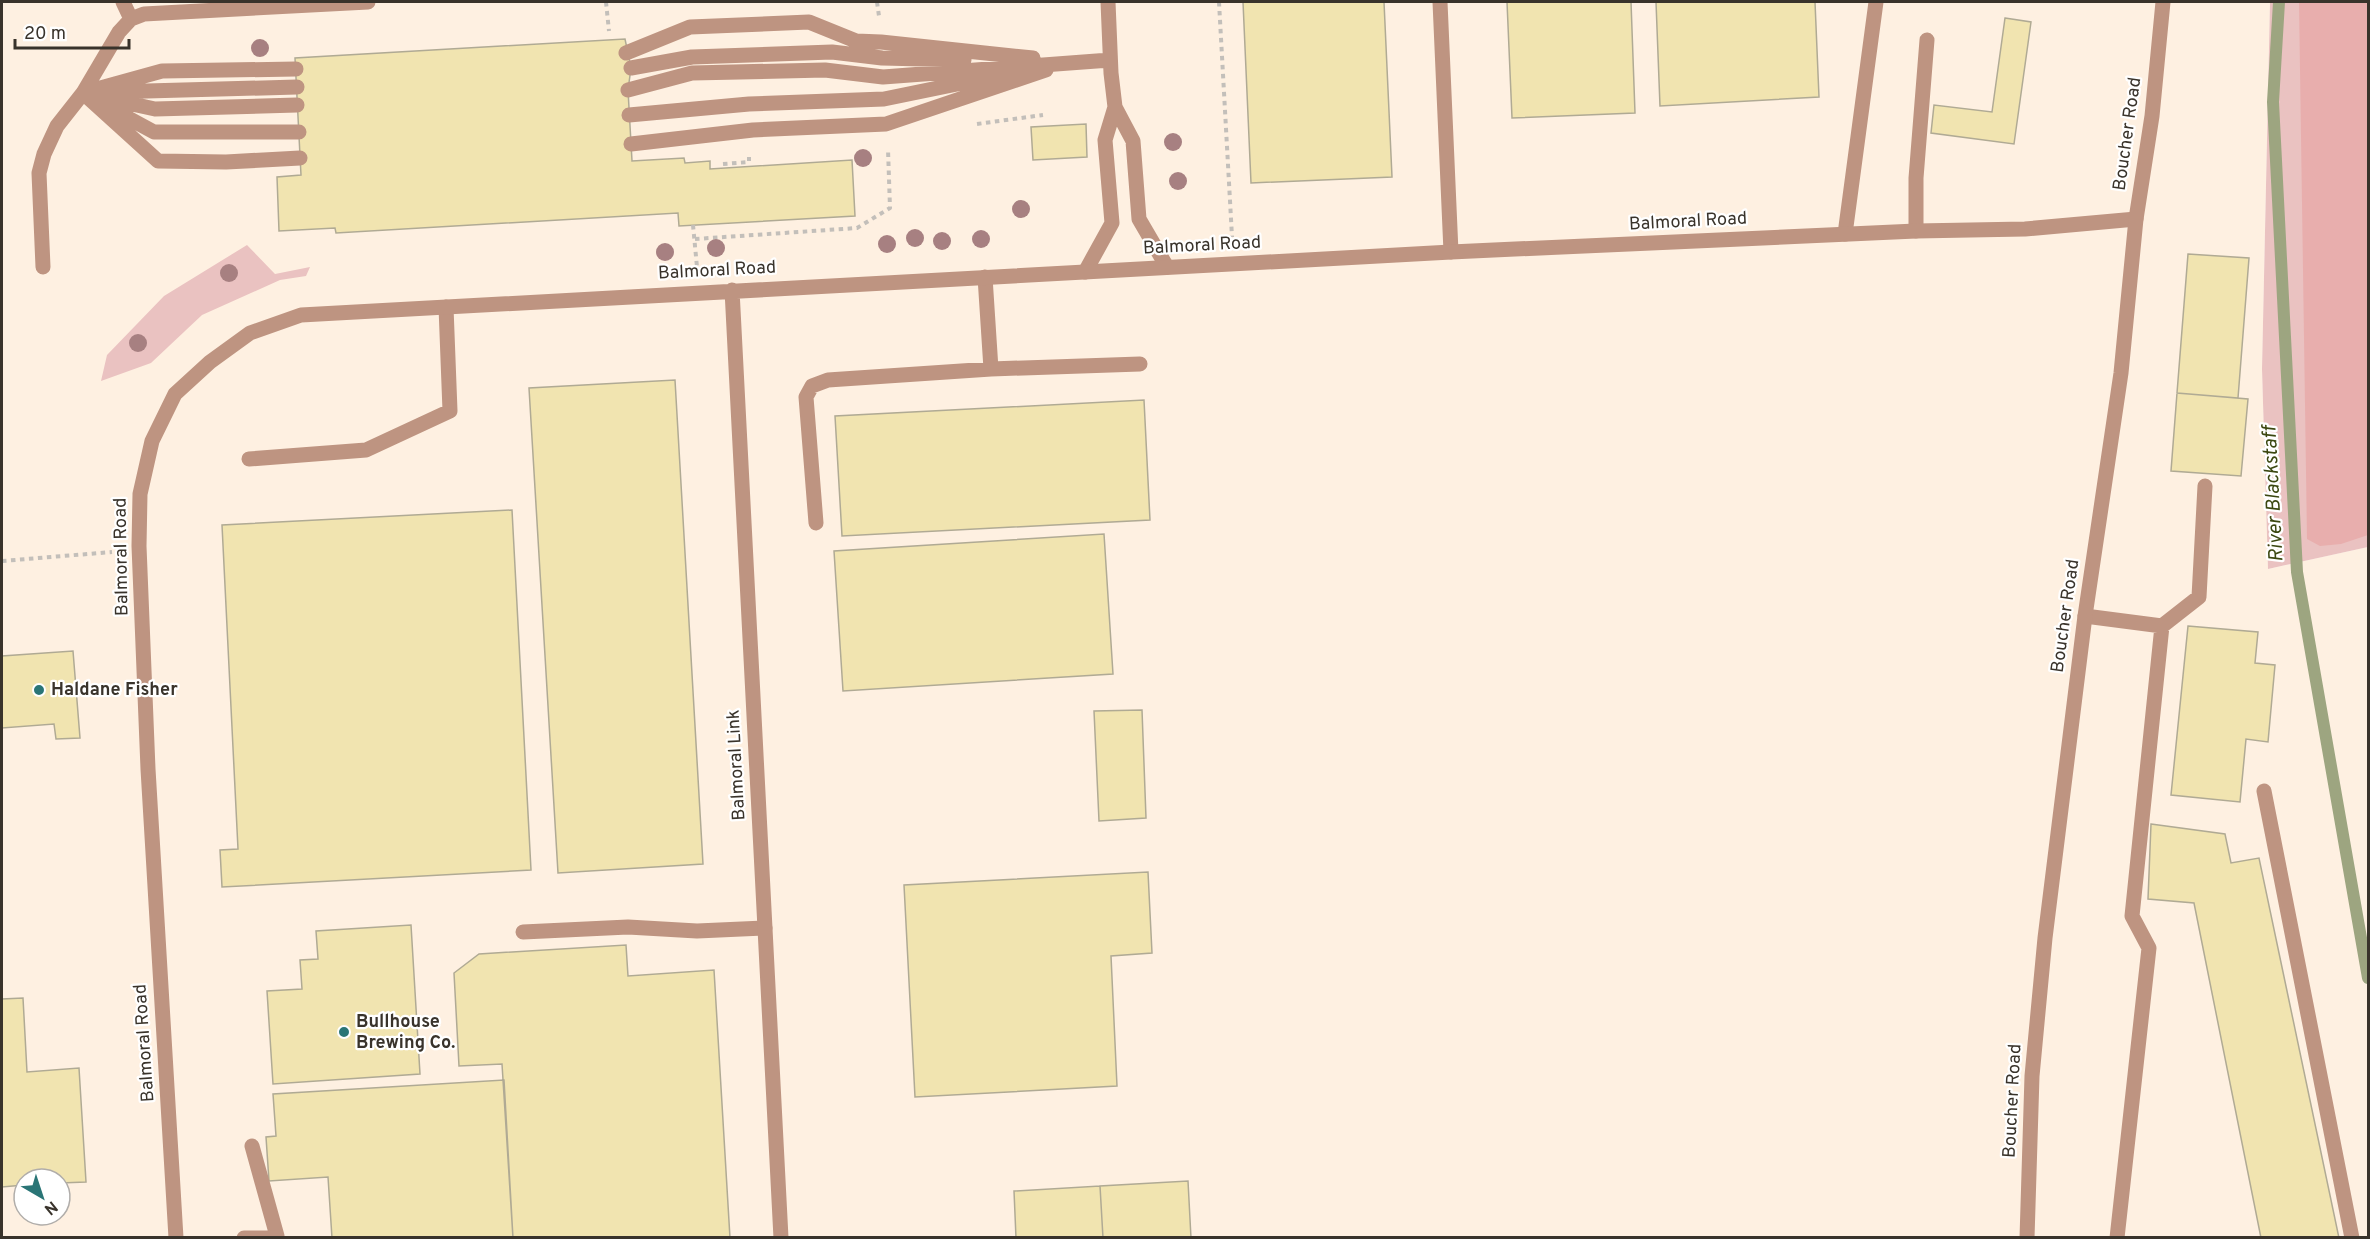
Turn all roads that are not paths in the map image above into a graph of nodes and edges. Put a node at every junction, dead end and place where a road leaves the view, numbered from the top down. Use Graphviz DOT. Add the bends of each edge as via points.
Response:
graph roads {
  1 [pos="123,2"];
  2 [pos="368,2"];
  3 [pos="1108,2"];
  4 [pos="1440,2"];
  5 [pos="1876,2"];
  6 [pos="2163,2"];
  7 [pos="130,19"];
  8 [pos="1927,40"];
  9 [pos="1110,60"];
  10 [pos="1069,62"];
  11 [pos="296,69"];
  12 [pos="297,87"];
  13 [pos="628,90"];
  14 [pos="83,93"];
  15 [pos="297,105"];
  16 [pos="1115,107"];
  17 [pos="629,115"];
  18 [pos="299,132"];
  19 [pos="631,144"];
  20 [pos="300,158"];
  21 [pos="2136,219"];
  22 [pos="1916,231"];
  23 [pos="1845,234"];
  24 [pos="1451,252"];
  25 [pos="43,267"];
  26 [pos="1167,267"];
  27 [pos="1085,272"];
  28 [pos="985,277"];
  29 [pos="732,290"];
  30 [pos="446,306"];
  31 [pos="1140,364"];
  32 [pos="991,369"];
  33 [pos="249,459"];
  34 [pos="2205,486"];
  35 [pos="816,523"];
  36 [pos="2085,616"];
  37 [pos="2162,626"];
  38 [pos="2264,791"];
  39 [pos="765,928"];
  40 [pos="523,932"];
  41 [pos="252,1146"];
  42 [pos="277,1237"];
  43 [pos="176,1238"];
  44 [pos="244,1238"];
  45 [pos="781,1238"];
  46 [pos="2027,1238"];
  47 [pos="2117,1238"];
  48 [pos="2352,1238"];
  1 -- 7 [label="street"];
  2 -- 7 [label="street" via="144,14"];
  3 -- 9 [label="street"];
  4 -- 24 [label="street"];
  5 -- 23 [label="street"];
  6 -- 21 [label="street, Boucher Road" via="2152,116"];
  7 -- 14 [label="street"];
  8 -- 22 [label="street" via="1916,178"];
  9 -- 10 [label="street"];
  9 -- 16 [label="street"];
  10 -- 10 [label="street" via="882,58 832,52 628,61 690,27 809,22 856,41"];
  10 -- 13 [label="street" via="883,77 825,70 693,73"];
  10 -- 17 [label="street" via="884,99 749,104"];
  10 -- 19 [label="street" via="886,124 753,130"];
  11 -- 14 [label="street" via="162,71"];
  12 -- 14 [label="street"];
  14 -- 15 [label="street" via="155,109"];
  14 -- 18 [label="street" via="154,132"];
  14 -- 20 [label="street" via="158,161"];
  14 -- 25 [label="street" via="57,126 39,173"];
  16 -- 26 [label="street" via="1133,141 1139,219"];
  16 -- 27 [label="street" via="1105,140 1112,223"];
  21 -- 22 [label="street, Balmoral Road" via="2025,229"];
  21 -- 36 [label="street, Boucher Road" via="2121,373"];
  22 -- 23 [label="street, Balmoral Road"];
  23 -- 24 [label="street, Balmoral Road"];
  24 -- 26 [label="street, Balmoral Road"];
  26 -- 27 [label="street, Balmoral Road"];
  27 -- 28 [label="street, Balmoral Road"];
  28 -- 29 [label="street, Balmoral Road"];
  28 -- 32 [label="street"];
  29 -- 30 [label="street, Balmoral Road"];
  29 -- 39 [label="street, Balmoral Link"];
  30 -- 33 [label="street" via="450,411 366,450"];
  30 -- 43 [label="street, Balmoral Road" via="301,315 250,333 210,362 176,394 152,441 140,494 139,546"];
  31 -- 32 [label="street"];
  32 -- 35 [label="street" via="828,380 812,386 806,397"];
  34 -- 37 [label="street" via="2199,597"];
  36 -- 37 [label="street"];
  36 -- 46 [label="street, Boucher Road" via="2034,1053"];
  37 -- 47 [label="street" via="2132,916 2149,948"];
  38 -- 48 [label="street"];
  39 -- 40 [label="street" via="696,931 628,927"];
  39 -- 45 [label="street, Balmoral Link"];
  41 -- 42 [label="street"];
  42 -- 44 [label="street"];
}
